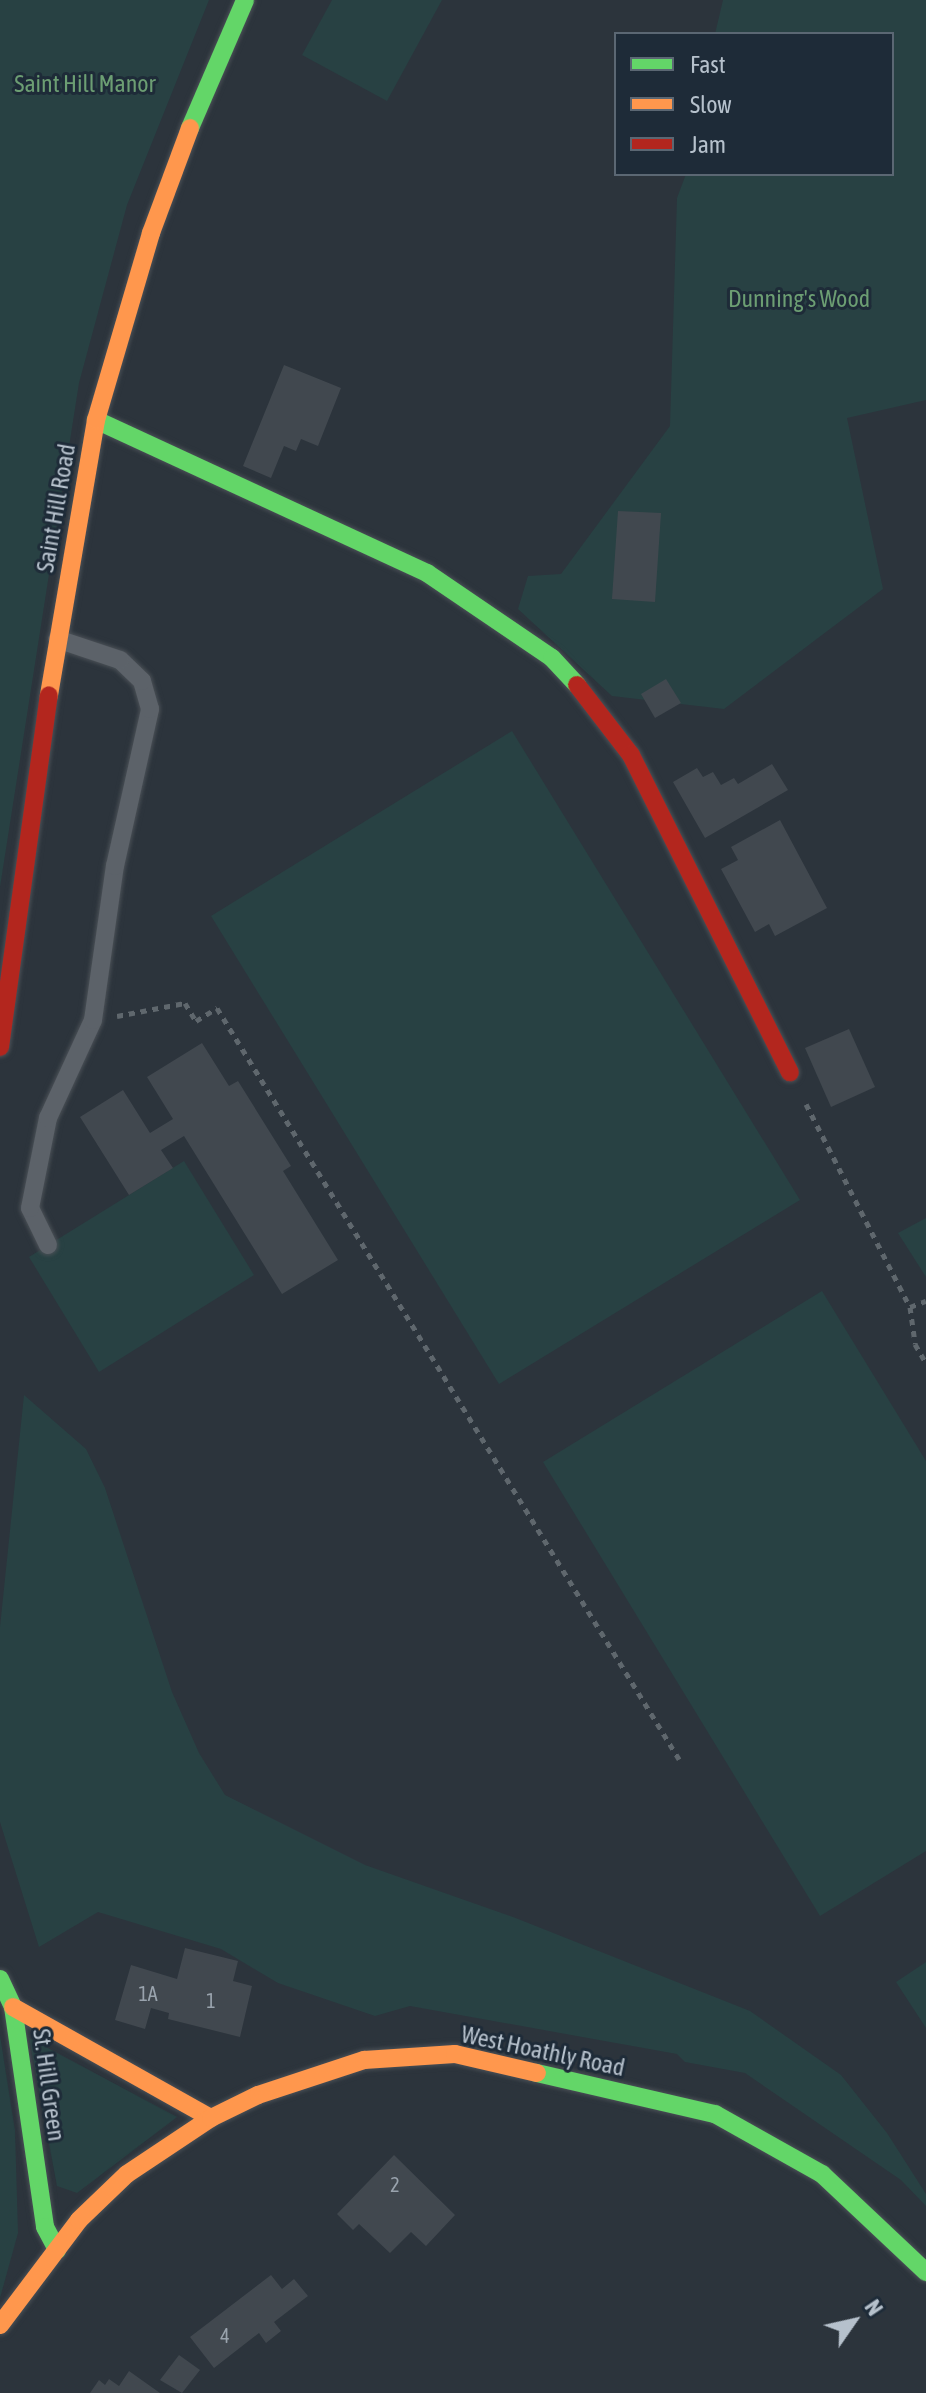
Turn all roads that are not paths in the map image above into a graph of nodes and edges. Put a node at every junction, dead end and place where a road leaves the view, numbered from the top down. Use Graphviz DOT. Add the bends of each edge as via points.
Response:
graph roads {
  1 [pos="245,0"];
  2 [pos="96,420"];
  3 [pos="57,639"];
  4 [pos="0,1047"];
  5 [pos="790,1072"];
  6 [pos="48,1245"];
  7 [pos="0,1979"];
  8 [pos="13,2007"];
  9 [pos="211,2118"];
  10 [pos="57,2250"];
  11 [pos="926,2272"];
  12 [pos="0,2325"];
  1 -- 2 [label="street, Saint Hill Road" via="207,81 151,233"];
  2 -- 3 [label="street, Saint Hill Road"];
  2 -- 5 [label="street" via="427,573 552,658 596,705 631,755"];
  3 -- 4 [label="street, Saint Hill Road"];
  3 -- 6 [label="lane" via="120,660 142,681 150,709 115,866 93,1020 48,1118 30,1208"];
  7 -- 8 [label="street"];
  8 -- 9 [label="street, St. Hill Green"];
  8 -- 10 [label="street, St. Hill Green" via="45,2227"];
  9 -- 10 [label="street, West Hoathly Road" via="127,2174"];
  9 -- 11 [label="street, West Hoathly Road" via="258,2095 364,2060 455,2054 715,2114 822,2174"];
  10 -- 12 [label="street, West Hoathly Road"];
}
